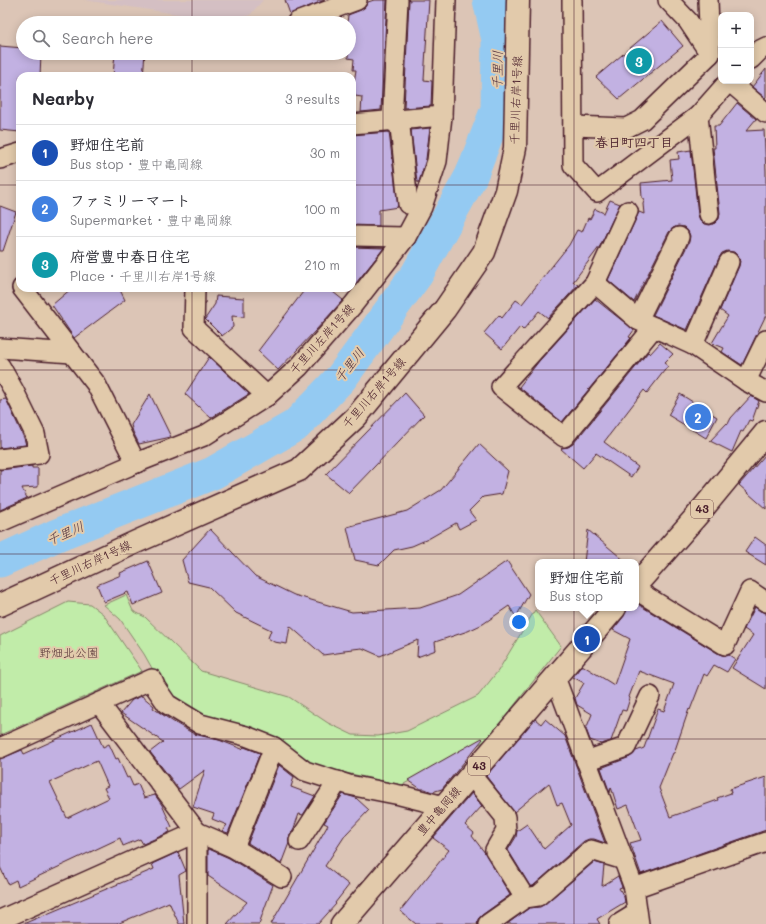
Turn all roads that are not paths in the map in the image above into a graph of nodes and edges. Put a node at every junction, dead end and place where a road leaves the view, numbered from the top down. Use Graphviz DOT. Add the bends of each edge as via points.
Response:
graph roads {
  1 [pos="357,0"];
  2 [pos="398,0"];
  3 [pos="446,0"];
  4 [pos="518,0"];
  5 [pos="572,0"];
  6 [pos="668,0"];
  7 [pos="708,0"];
  8 [pos="325,5"];
  9 [pos="307,16"];
  10 [pos="766,47"];
  11 [pos="710,54"];
  12 [pos="754,56"];
  13 [pos="726,84"];
  14 [pos="732,84"];
  15 [pos="766,113"];
  16 [pos="442,116"];
  17 [pos="698,116"];
  18 [pos="392,120"];
  19 [pos="356,124"];
  20 [pos="573,126"];
  21 [pos="16,154"];
  22 [pos="0,159"];
  23 [pos="408,204"];
  24 [pos="628,211"];
  25 [pos="709,214"];
  26 [pos="356,236"];
  27 [pos="406,237"];
  28 [pos="679,237"];
  29 [pos="729,262"];
  30 [pos="595,283"];
  31 [pos="25,292"];
  32 [pos="195,292"];
  33 [pos="646,324"];
  34 [pos="766,340"];
  35 [pos="694,345"];
  36 [pos="0,348"];
  37 [pos="72,353"];
  38 [pos="0,366"];
  39 [pos="746,381"];
  40 [pos="7,392"];
  41 [pos="766,392"];
  42 [pos="267,396"];
  43 [pos="766,432"];
  44 [pos="0,459"];
  45 [pos="136,463"];
  46 [pos="0,522"];
  47 [pos="639,582"];
  48 [pos="639,592"];
  49 [pos="766,602"];
  50 [pos="0,605"];
  51 [pos="612,611"];
  52 [pos="555,677"];
  53 [pos="649,695"];
  54 [pos="99,703"];
  55 [pos="274,747"];
  56 [pos="0,748"];
  57 [pos="586,760"];
  58 [pos="471,775"];
  59 [pos="338,781"];
  60 [pos="444,806"];
  61 [pos="197,832"];
  62 [pos="299,841"];
  63 [pos="766,842"];
  64 [pos="234,848"];
  65 [pos="624,860"];
  66 [pos="282,877"];
  67 [pos="634,888"];
  68 [pos="525,898"];
  69 [pos="638,919"];
  70 [pos="0,920"];
  71 [pos="197,924"];
  72 [pos="342,924"];
  73 [pos="488,924"];
  74 [pos="619,924"];
  1 -- 8 [label="street"];
  2 -- 18 [label="street"];
  3 -- 16 [label="street, 千里川左岸1号線"];
  4 -- 50 [label="street, 千里川右岸1号線" via="514,148 506,191 484,252 445,310 356,417 299,470"];
  5 -- 20 [label="street"];
  6 -- 11 [label="street" via="688,21"];
  7 -- 11 [label="street"];
  8 -- 9 [label="street"];
  10 -- 12 [label="street"];
  11 -- 20 [label="street" via="642,120 626,128"];
  13 -- 17 [label="street"];
  14 -- 15 [label="street"];
  16 -- 18 [label="street"];
  16 -- 27 [label="street, 千里川左岸1号線" via="437,161 422,207"];
  17 -- 20 [label="street" via="597,192 573,165"];
  17 -- 25 [label="street"];
  18 -- 19 [label="street"];
  18 -- 23 [label="street" via="400,127"];
  21 -- 22 [label="street"];
  24 -- 30 [label="street"];
  26 -- 27 [label="street"];
  27 -- 42 [label="street, 千里川左岸1号線" via="353,305 299,367"];
  28 -- 33 [label="street"];
  29 -- 35 [label="street"];
  30 -- 33 [label="street"];
  30 -- 33 [label="street" via="501,387 564,437"];
  31 -- 37 [label="street"];
  32 -- 42 [label="street" via="194,328"];
  33 -- 35 [label="street"];
  34 -- 39 [label="street"];
  35 -- 39 [label="street"];
  36 -- 37 [label="street"];
  37 -- 45 [label="street" via="96,384"];
  38 -- 40 [label="street"];
  39 -- 41 [label="street"];
  40 -- 44 [label="street" via="35,434 39,454"];
  42 -- 45 [label="street, 千里川左岸1号線" via="204,436"];
  43 -- 47 [label="street, 43"];
  45 -- 46 [label="street, 千里川左岸1号線"];
  48 -- 49 [label="street" via="725,645 750,591"];
  51 -- 52 [label="street, 豊中亀岡線 / 43"];
  52 -- 57 [label="street"];
  52 -- 58 [label="street, 豊中亀岡線 / 43"];
  53 -- 57 [label="street" via="626,747"];
  54 -- 55 [label="street" via="152,679 167,704 200,724 246,736"];
  54 -- 56 [label="street"];
  54 -- 61 [label="street"];
  55 -- 59 [label="street" via="304,772"];
  55 -- 64 [label="street"];
  57 -- 65 [label="street"];
  58 -- 60 [label="street, 豊中亀岡線 / 43"];
  58 -- 68 [label="street" via="505,817 506,831 495,850"];
  59 -- 60 [label="street"];
  59 -- 62 [label="street"];
  60 -- 72 [label="street, 豊中亀岡線 / 43"];
  61 -- 64 [label="street"];
  61 -- 70 [label="street"];
  61 -- 71 [label="street"];
  63 -- 67 [label="street"];
  64 -- 66 [label="street"];
  65 -- 67 [label="street"];
  65 -- 68 [label="street" via="591,850 538,896"];
  67 -- 69 [label="street"];
  68 -- 73 [label="street"];
  69 -- 74 [label="street"];
}
